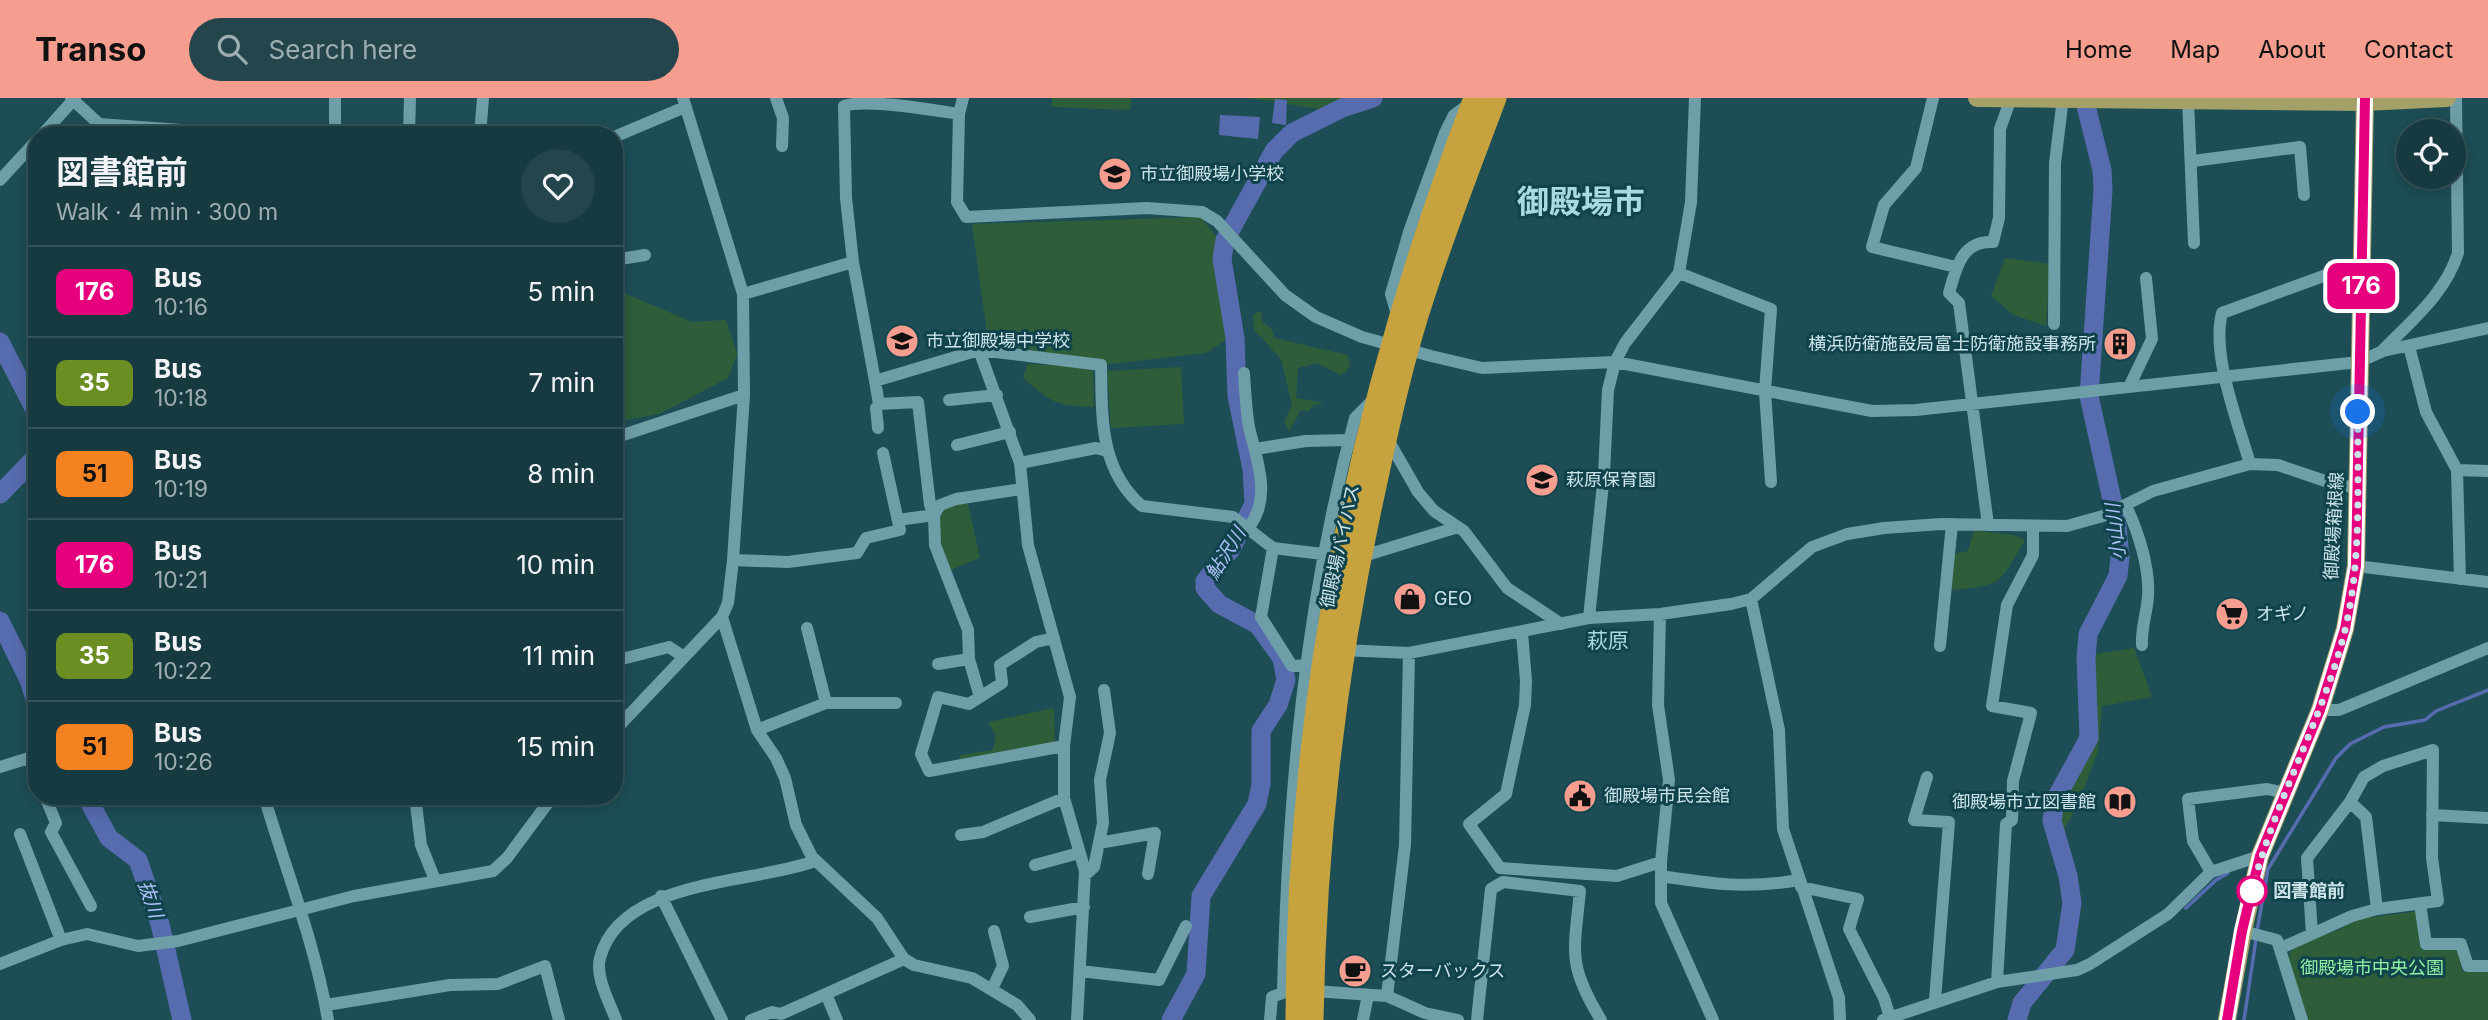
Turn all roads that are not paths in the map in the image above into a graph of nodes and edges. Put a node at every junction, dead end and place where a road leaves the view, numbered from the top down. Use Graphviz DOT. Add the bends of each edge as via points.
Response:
graph roads {
  1 [pos="335,98"];
  2 [pos="410,98"];
  3 [pos="483,98"];
  4 [pos="776,98"];
  5 [pos="963,98"];
  6 [pos="1496,98"];
  7 [pos="1695,98"];
  8 [pos="1933,98"];
  9 [pos="1977,98"];
  10 [pos="2011,98"];
  11 [pos="2063,98"];
  12 [pos="2447,98"];
  13 [pos="2456,98"];
  14 [pos="73,99"];
  15 [pos="1474,99"];
  16 [pos="2073,99"];
  17 [pos="2096,99"];
  18 [pos="2153,99"];
  19 [pos="2188,100"];
  20 [pos="2365,100"];
  21 [pos="684,103"];
  22 [pos="959,114"];
  23 [pos="49,126"];
  24 [pos="99,126"];
  25 [pos="335,126"];
  26 [pos="409,126"];
  27 [pos="481,126"];
  28 [pos="623,133"];
  29 [pos="782,146"];
  30 [pos="28,150"];
  31 [pos="2193,161"];
  32 [pos="0,180"];
  33 [pos="2304,195"];
  34 [pos="2194,243"];
  35 [pos="645,255"];
  36 [pos="623,259"];
  37 [pos="853,262"];
  38 [pos="2362,262"];
  39 [pos="1956,267"];
  40 [pos="1679,273"];
  41 [pos="2146,278"];
  42 [pos="743,294"];
  43 [pos="2054,324"];
  44 [pos="2488,327"];
  45 [pos="2409,346"];
  46 [pos="1400,348"];
  47 [pos="979,350"];
  48 [pos="2383,351"];
  49 [pos="1615,362"];
  50 [pos="2359,362"];
  51 [pos="1244,373"];
  52 [pos="2226,376"];
  53 [pos="875,381"];
  54 [pos="2130,385"];
  55 [pos="1765,391"];
  56 [pos="997,395"];
  57 [pos="744,396"];
  58 [pos="1376,397"];
  59 [pos="948,400"];
  60 [pos="879,404"];
  61 [pos="1970,404"];
  62 [pos="878,428"];
  63 [pos="1010,432"];
  64 [pos="623,435"];
  65 [pos="1386,438"];
  66 [pos="1349,440"];
  67 [pos="957,445"];
  68 [pos="1255,449"];
  69 [pos="1107,451"];
  70 [pos="883,453"];
  71 [pos="1020,463"];
  72 [pos="2250,464"];
  73 [pos="2457,470"];
  74 [pos="2488,471"];
  75 [pos="1771,482"];
  76 [pos="2358,488"];
  77 [pos="1021,489"];
  78 [pos="2125,507"];
  79 [pos="934,515"];
  80 [pos="898,520"];
  81 [pos="1952,524"];
  82 [pos="1988,525"];
  83 [pos="1250,527"];
  84 [pos="1458,527"];
  85 [pos="2033,528"];
  86 [pos="1273,548"];
  87 [pos="1323,554"];
  88 [pos="1360,557"];
  89 [pos="733,560"];
  90 [pos="2356,566"];
  91 [pos="2460,579"];
  92 [pos="2488,582"];
  93 [pos="1751,599"];
  94 [pos="1660,614"];
  95 [pos="722,617"];
  96 [pos="1589,618"];
  97 [pos="1561,624"];
  98 [pos="807,628"];
  99 [pos="1522,633"];
  100 [pos="1054,638"];
  101 [pos="2142,645"];
  102 [pos="1940,646"];
  103 [pos="2488,648"];
  104 [pos="1342,650"];
  105 [pos="1409,653"];
  106 [pos="684,657"];
  107 [pos="623,659"];
  108 [pos="969,659"];
  109 [pos="938,664"];
  110 [pos="1312,666"];
  111 [pos="1104,690"];
  112 [pos="980,697"];
  113 [pos="826,703"];
  114 [pos="896,703"];
  115 [pos="2320,710"];
  116 [pos="623,721"];
  117 [pos="757,730"];
  118 [pos="1064,746"];
  119 [pos="28,758"];
  120 [pos="0,765"];
  121 [pos="1927,777"];
  122 [pos="2286,793"];
  123 [pos="1064,798"];
  124 [pos="2350,802"];
  125 [pos="49,805"];
  126 [pos="267,805"];
  127 [pos="416,805"];
  128 [pos="545,805"];
  129 [pos="2432,815"];
  130 [pos="2488,818"];
  131 [pos="20,834"];
  132 [pos="961,835"];
  133 [pos="1098,843"];
  134 [pos="1079,853"];
  135 [pos="2260,856"];
  136 [pos="815,861"];
  137 [pos="1035,865"];
  138 [pos="1661,869"];
  139 [pos="2211,872"];
  140 [pos="1085,874"];
  141 [pos="1148,874"];
  142 [pos="435,880"];
  143 [pos="1800,883"];
  144 [pos="661,896"];
  145 [pos="2420,904"];
  146 [pos="91,906"];
  147 [pos="1084,907"];
  148 [pos="301,908"];
  149 [pos="2377,909"];
  150 [pos="1030,917"];
  151 [pos="1186,926"];
  152 [pos="994,931"];
  153 [pos="2242,931"];
  154 [pos="2312,934"];
  155 [pos="61,940"];
  156 [pos="2281,948"];
  157 [pos="904,959"];
  158 [pos="0,964"];
  159 [pos="2488,966"];
  160 [pos="1080,971"];
  161 [pos="1997,982"];
  162 [pos="992,989"];
  163 [pos="1298,991"];
  164 [pos="826,994"];
  165 [pos="1368,995"];
  166 [pos="1387,996"];
  167 [pos="1935,1000"];
  168 [pos="326,1005"];
  169 [pos="782,1017"];
  170 [pos="1886,1018"];
  171 [pos="328,1020"];
  172 [pos="559,1020"];
  173 [pos="616,1020"];
  174 [pos="722,1020"];
  175 [pos="751,1020"];
  176 [pos="837,1020"];
  177 [pos="1030,1020"];
  178 [pos="1077,1020"];
  179 [pos="1270,1020"];
  180 [pos="1296,1020"];
  181 [pos="1313,1020"];
  182 [pos="1363,1020"];
  183 [pos="1458,1020"];
  184 [pos="1477,1020"];
  185 [pos="1601,1020"];
  186 [pos="1713,1020"];
  187 [pos="1840,1020"];
  188 [pos="2227,1020"];
  189 [pos="2302,1020"];
  1 -- 25 [label="street"];
  2 -- 26 [label="street"];
  3 -- 27 [label="street"];
  4 -- 29 [label="street" via="783,118"];
  5 -- 22 [label="street"];
  6 -- 46 [label="highway, 御殿場バイパス" via="1425,293"];
  7 -- 40 [label="street" via="1691,202"];
  8 -- 39 [label="street" via="1916,168 1884,205 1872,247"];
  9 -- 10 [label="main road"];
  10 -- 11 [label="main road"];
  10 -- 39 [label="street" via="2000,129 1999,218 1993,242 1980,241 1968,248"];
  11 -- 16 [label="main road"];
  11 -- 43 [label="street" via="2055,163"];
  12 -- 20 [label="main road"];
  13 -- 48 [label="street" via="2458,253 2439,292"];
  14 -- 23 [label="street"];
  14 -- 24 [label="street"];
  15 -- 46 [label="highway, 御殿場バイパス" via="1398,318"];
  16 -- 17 [label="main road"];
  17 -- 18 [label="main road"];
  18 -- 19 [label="main road"];
  19 -- 20 [label="main road"];
  19 -- 31 [label="street"];
  20 -- 38 [label="main road, 御殿場箱根線"];
  21 -- 28 [label="street"];
  21 -- 42 [label="street"];
  22 -- 37 [label="street" via="869,100 844,106"];
  22 -- 46 [label="street" via="957,202 966,217 1147,208 1202,212 1217,221 1285,295 1316,317 1332,327"];
  30 -- 32 [label="street"];
  31 -- 33 [label="street" via="2300,147"];
  31 -- 34 [label="street"];
  35 -- 36 [label="street"];
  37 -- 42 [label="street"];
  37 -- 53 [label="street"];
  38 -- 50 [label="main road, 御殿場箱根線"];
  38 -- 52 [label="street" via="2222,313 2218,328"];
  39 -- 61 [label="street" via="1949,293 1959,303"];
  40 -- 49 [label="street"];
  40 -- 55 [label="street" via="1771,309"];
  41 -- 54 [label="street" via="2152,339"];
  42 -- 57 [label="street"];
  44 -- 45 [label="street"];
  45 -- 48 [label="street"];
  45 -- 73 [label="street" via="2426,412"];
  46 -- 49 [label="street" via="1482,368"];
  46 -- 58 [label="highway, 御殿場バイパス"];
  46 -- 65 [label="highway, 御殿場バイパス"];
  47 -- 53 [label="street"];
  47 -- 56 [label="street"];
  47 -- 69 [label="street" via="1101,365"];
  48 -- 50 [label="street"];
  49 -- 55 [label="street"];
  49 -- 96 [label="street" via="1608,390"];
  50 -- 52 [label="street"];
  50 -- 76 [label="main road, 御殿場箱根線"];
  51 -- 68 [label="street"];
  52 -- 54 [label="street"];
  52 -- 72 [label="street"];
  53 -- 60 [label="street"];
  54 -- 61 [label="street"];
  55 -- 61 [label="street" via="1872,411"];
  55 -- 75 [label="street"];
  56 -- 59 [label="street"];
  56 -- 63 [label="street"];
  57 -- 64 [label="street"];
  57 -- 89 [label="street"];
  58 -- 66 [label="street" via="1355,418"];
  58 -- 110 [label="highway, 御殿場バイパス"];
  60 -- 62 [label="street"];
  60 -- 79 [label="street" via="918,402"];
  61 -- 82 [label="street"];
  63 -- 67 [label="street"];
  63 -- 71 [label="street"];
  65 -- 84 [label="street" via="1418,492 1434,511"];
  65 -- 88 [label="highway, 御殿場バイパス"];
  66 -- 68 [label="street"];
  66 -- 87 [label="street"];
  68 -- 83 [label="street" via="1262,493 1258,515"];
  69 -- 71 [label="street" via="1096,448"];
  69 -- 83 [label="street" via="1131,497 1142,506 1233,517"];
  70 -- 80 [label="street"];
  71 -- 77 [label="street"];
  72 -- 76 [label="street" via="2278,465"];
  72 -- 78 [label="street" via="2153,491"];
  73 -- 74 [label="street"];
  73 -- 91 [label="street"];
  76 -- 90 [label="main road, 御殿場箱根線"];
  77 -- 79 [label="street" via="956,499 940,506"];
  77 -- 100 [label="street" via="1028,545"];
  78 -- 85 [label="street" via="2067,526"];
  78 -- 101 [label="street" via="2134,522 2148,595"];
  79 -- 80 [label="street"];
  79 -- 108 [label="street" via="935,545 968,630"];
  80 -- 89 [label="street" via="900,530 866,538 857,553 788,562"];
  81 -- 82 [label="street"];
  81 -- 93 [label="street" via="1847,534 1812,547"];
  81 -- 102 [label="street"];
  82 -- 85 [label="street"];
  83 -- 86 [label="street"];
  84 -- 88 [label="street"];
  84 -- 97 [label="street" via="1507,588"];
  85 -- 161 [label="street" via="2034,555 2007,604 1992,706 2031,713 2013,781 2012,820 2006,824"];
  86 -- 87 [label="street"];
  86 -- 110 [label="street" via="1261,617 1292,666"];
  87 -- 110 [label="street"];
  88 -- 104 [label="highway, 御殿場バイパス"];
  89 -- 95 [label="street"];
  90 -- 91 [label="street"];
  90 -- 115 [label="main road, 御殿場箱根線" via="2345,629"];
  91 -- 92 [label="street"];
  93 -- 94 [label="street"];
  93 -- 143 [label="street" via="1779,730 1783,829"];
  94 -- 96 [label="street"];
  94 -- 138 [label="street" via="1658,705 1669,780"];
  95 -- 106 [label="street"];
  95 -- 117 [label="street"];
  96 -- 97 [label="street"];
  97 -- 99 [label="street"];
  98 -- 113 [label="street"];
  99 -- 105 [label="street"];
  99 -- 138 [label="street" via="1525,705 1506,794 1469,824 1500,868 1616,876"];
  100 -- 112 [label="street" via="1036,642 1000,665 1002,683"];
  100 -- 118 [label="street" via="1070,697"];
  103 -- 115 [label="street" via="2339,710"];
  104 -- 105 [label="street"];
  104 -- 163 [label="highway, 御殿場バイパス" via="1318,867"];
  105 -- 166 [label="street" via="1405,845"];
  106 -- 107 [label="street" via="669,647"];
  106 -- 116 [label="street"];
  108 -- 109 [label="street"];
  108 -- 112 [label="street"];
  110 -- 163 [label="highway, 御殿場バイパス"];
  111 -- 133 [label="street" via="1110,733 1100,780 1103,823"];
  112 -- 118 [label="street" via="969,704 938,697 921,754 929,771"];
  113 -- 114 [label="street"];
  113 -- 117 [label="street"];
  115 -- 122 [label="main road, 御殿場箱根線"];
  117 -- 136 [label="street" via="785,778 796,825"];
  118 -- 123 [label="street"];
  119 -- 120 [label="street"];
  121 -- 167 [label="street" via="1914,820 1949,822"];
  122 -- 135 [label="main road, 御殿場箱根線"];
  122 -- 139 [label="street" via="2267,789 2188,799 2193,841"];
  123 -- 132 [label="street" via="983,832"];
  123 -- 134 [label="street"];
  124 -- 129 [label="street" via="2364,777 2433,750"];
  124 -- 149 [label="street" via="2366,817"];
  124 -- 154 [label="street" via="2307,858"];
  125 -- 146 [label="street" via="56,822 51,832"];
  126 -- 148 [label="street"];
  127 -- 142 [label="street" via="421,845"];
  128 -- 142 [label="street" via="493,871"];
  129 -- 130 [label="street"];
  129 -- 145 [label="street" via="2438,901"];
  131 -- 155 [label="street"];
  133 -- 140 [label="street" via="1094,867"];
  133 -- 141 [label="street" via="1154,833"];
  134 -- 137 [label="street"];
  134 -- 140 [label="street"];
  135 -- 139 [label="street"];
  135 -- 153 [label="main road, 御殿場箱根線"];
  136 -- 144 [label="street"];
  136 -- 157 [label="street" via="877,918"];
  138 -- 143 [label="street" via="1724,886"];
  138 -- 186 [label="street" via="1661,903"];
  139 -- 161 [label="street" via="2168,914 2098,961 2063,972"];
  140 -- 147 [label="street"];
  142 -- 148 [label="street"];
  143 -- 170 [label="street" via="1858,899 1849,929 1884,998"];
  143 -- 187 [label="street" via="1839,998"];
  144 -- 173 [label="street" via="633,912 599,958 600,976"];
  144 -- 174 [label="street"];
  145 -- 149 [label="street"];
  145 -- 159 [label="street" via="2426,944 2461,944 2468,966"];
  147 -- 150 [label="street"];
  147 -- 160 [label="street"];
  148 -- 155 [label="street" via="177,941 138,946 87,934"];
  148 -- 168 [label="street"];
  149 -- 154 [label="street"];
  151 -- 160 [label="street" via="1159,980"];
  152 -- 162 [label="street" via="1003,966"];
  153 -- 156 [label="street" via="2277,940"];
  153 -- 188 [label="main road, 御殿場箱根線"];
  154 -- 156 [label="street"];
  155 -- 158 [label="street"];
  156 -- 189 [label="street"];
  157 -- 162 [label="street" via="972,978"];
  157 -- 164 [label="street"];
  160 -- 178 [label="street"];
  161 -- 167 [label="street"];
  162 -- 177 [label="street"];
  163 -- 165 [label="street"];
  163 -- 179 [label="street" via="1269,1002"];
  163 -- 180 [label="highway, 御殿場バイパス"];
  163 -- 181 [label="highway, 御殿場バイパス"];
  164 -- 169 [label="street"];
  164 -- 176 [label="street"];
  165 -- 166 [label="street"];
  165 -- 182 [label="street"];
  166 -- 183 [label="street" via="1425,1013"];
  167 -- 170 [label="street"];
  168 -- 171 [label="street"];
  168 -- 172 [label="street" via="437,986 498,984 545,966"];
  169 -- 175 [label="street" via="772,1012"];
  184 -- 185 [label="street" via="1491,889 1503,883 1580,891 1573,960 1583,990"];
}
